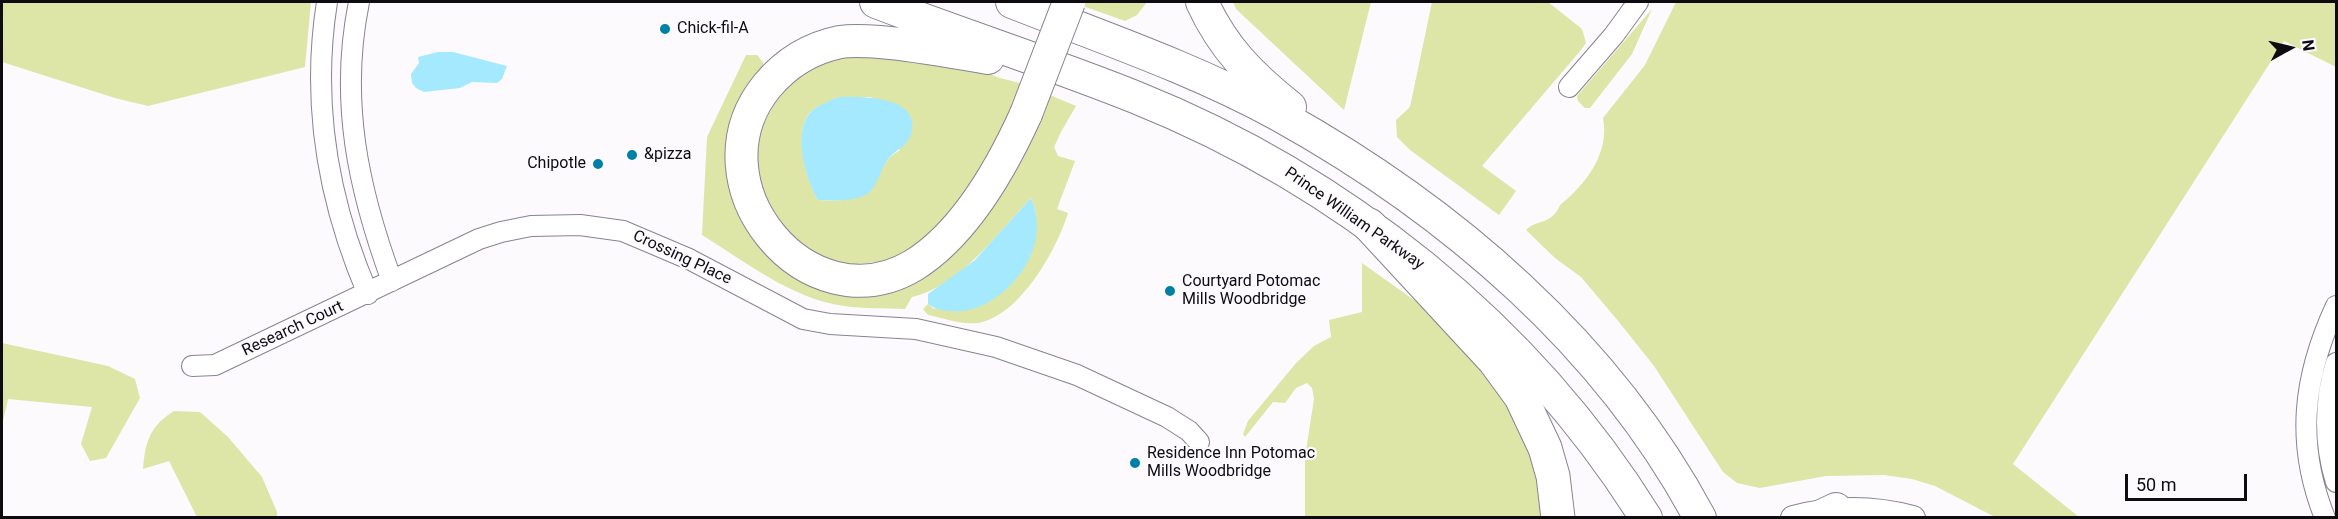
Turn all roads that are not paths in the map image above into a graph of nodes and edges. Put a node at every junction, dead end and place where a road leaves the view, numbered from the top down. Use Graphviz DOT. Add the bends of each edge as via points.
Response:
graph roads {
  1 [pos="327,2"];
  2 [pos="359,2"];
  3 [pos="876,2"];
  4 [pos="1012,2"];
  5 [pos="1069,2"];
  6 [pos="1202,2"];
  7 [pos="1638,2"];
  8 [pos="1060,69"];
  9 [pos="1569,87"];
  10 [pos="1406,194"];
  11 [pos="1369,225"];
  12 [pos="392,281"];
  13 [pos="368,294"];
  14 [pos="2337,306"];
  15 [pos="2337,363"];
  16 [pos="192,366"];
  17 [pos="1199,442"];
  18 [pos="2337,482"];
  19 [pos="1826,513"];
  20 [pos="1558,518"];
  21 [pos="1646,518"];
  22 [pos="1700,518"];
  23 [pos="1793,518"];
  24 [pos="1913,518"];
  25 [pos="2325,518"];
  1 -- 13 [label="street" via="320,81 324,141 339,215"];
  2 -- 12 [label="street" via="351,59 354,137 370,219"];
  3 -- 8 [label="highway, Prince William Parkway"];
  4 -- 10 [label="highway" via="1228,90 1279,115"];
  5 -- 8 [label="highway, bridge" via="1026,114 1002,164 955,228 912,266 873,279 831,276 793,257 756,215 742,170 741,148 746,127 754,107 776,75 815,49 862,41 910,45"];
  6 -- 10 [label="highway" via="1219,36 1266,88"];
  7 -- 9 [label="street"];
  8 -- 11 [label="highway, Prince William Parkway" via="1212,132 1279,167"];
  10 -- 22 [label="highway" via="1496,264 1602,375 1679,477"];
  11 -- 20 [label="highway" via="1494,360 1521,397 1545,448"];
  11 -- 21 [label="highway, Prince William Parkway" via="1432,274 1510,346 1588,435"];
  12 -- 13 [label="street, Research Court"];
  12 -- 17 [label="street, Crossing Place" via="479,240 519,227 566,224 609,228 689,259 803,319 916,329 996,347 1077,375 1167,417"];
  13 -- 16 [label="street, Research Court" via="215,365"];
  14 -- 25 [label="street" via="2314,362 2306,406 2309,461"];
  15 -- 18 [label="street" via="2327,420 2329,453"];
  19 -- 23 [label="street" via="1821,510"];
  19 -- 24 [label="street" via="1884,510"];
}
